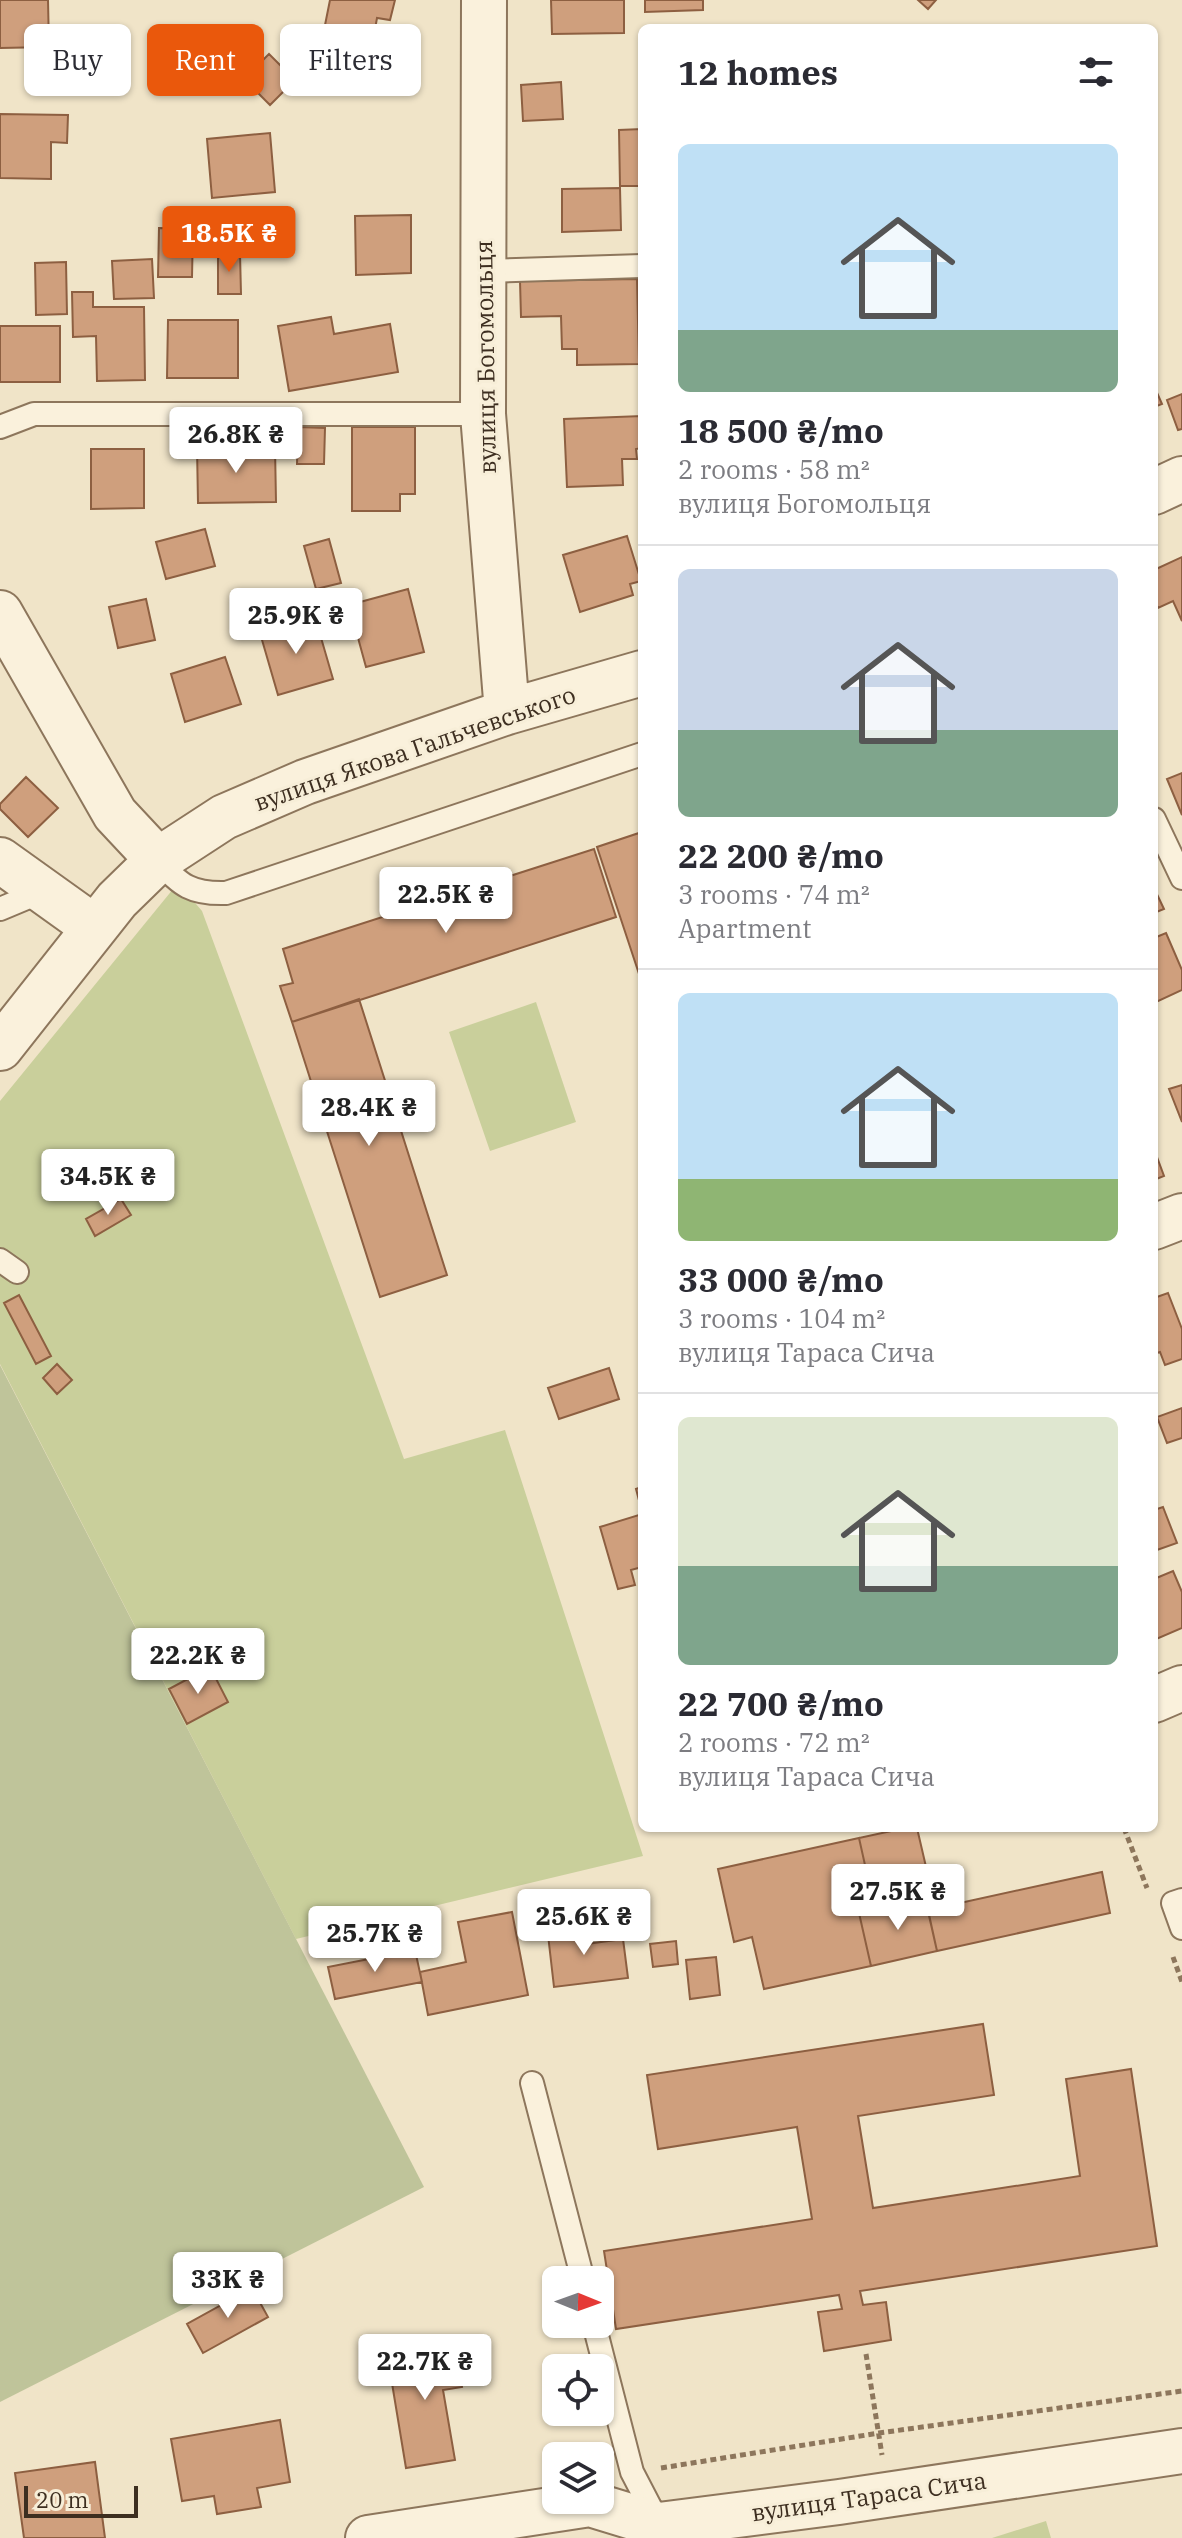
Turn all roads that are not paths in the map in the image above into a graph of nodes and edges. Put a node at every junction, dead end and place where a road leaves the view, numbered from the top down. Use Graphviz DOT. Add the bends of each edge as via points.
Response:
graph roads {
  1 [pos="484,0"];
  2 [pos="638,266"];
  3 [pos="483,271"];
  4 [pos="483,414"];
  5 [pos="0,427"];
  6 [pos="1182,479"];
  7 [pos="1158,490"];
  8 [pos="0,613"];
  9 [pos="638,674"];
  10 [pos="507,712"];
  11 [pos="638,755"];
  12 [pos="1158,827"];
  13 [pos="0,860"];
  14 [pos="158,860"];
  15 [pos="1182,878"];
  16 [pos="43,891"];
  17 [pos="0,909"];
  18 [pos="95,928"];
  19 [pos="0,1048"];
  20 [pos="1182,1216"];
  21 [pos="1158,1225"];
  22 [pos="1182,1688"];
  23 [pos="1158,1698"];
  24 [pos="1182,1900"];
  25 [pos="1182,1928"];
  26 [pos="532,2083"];
  27 [pos="579,2266"];
  28 [pos="598,2338"];
  29 [pos="1182,2451"];
  30 [pos="662,2532"];
  31 [pos="368,2538"];
  1 -- 3 [label="street, вулиця Богомольця"];
  2 -- 3 [label="lane"];
  3 -- 4 [label="street, вулиця Богомольця"];
  4 -- 5 [label="lane" via="34,414"];
  4 -- 10 [label="street, вулиця Богомольця"];
  6 -- 7 [label="street"];
  8 -- 14 [label="street" via="115,814"];
  9 -- 10 [label="street, вулиця Якова Гальчевського"];
  10 -- 14 [label="street, вулиця Якова Гальчевського" via="305,782 224,817"];
  11 -- 14 [label="lane" via="226,893 204,894 178,883"];
  12 -- 15 [label="lane"];
  13 -- 16 [label="street"];
  14 -- 18 [label="street, вулиця Якова Гальчевського"];
  16 -- 17 [label="lane"];
  16 -- 18 [label="street"];
  18 -- 19 [label="street, вулиця Якова Гальчевського"];
  20 -- 21 [label="street"];
  22 -- 23 [label="street"];
  24 -- 25 [label="lane" via="1173,1903"];
  26 -- 27 [label="lane"];
  28 -- 30 [label="lane" via="632,2472"];
  29 -- 30 [label="street, вулиця Тараса Сича"];
  30 -- 31 [label="street, вулиця Тараса Сича" via="590,2504"];
}
